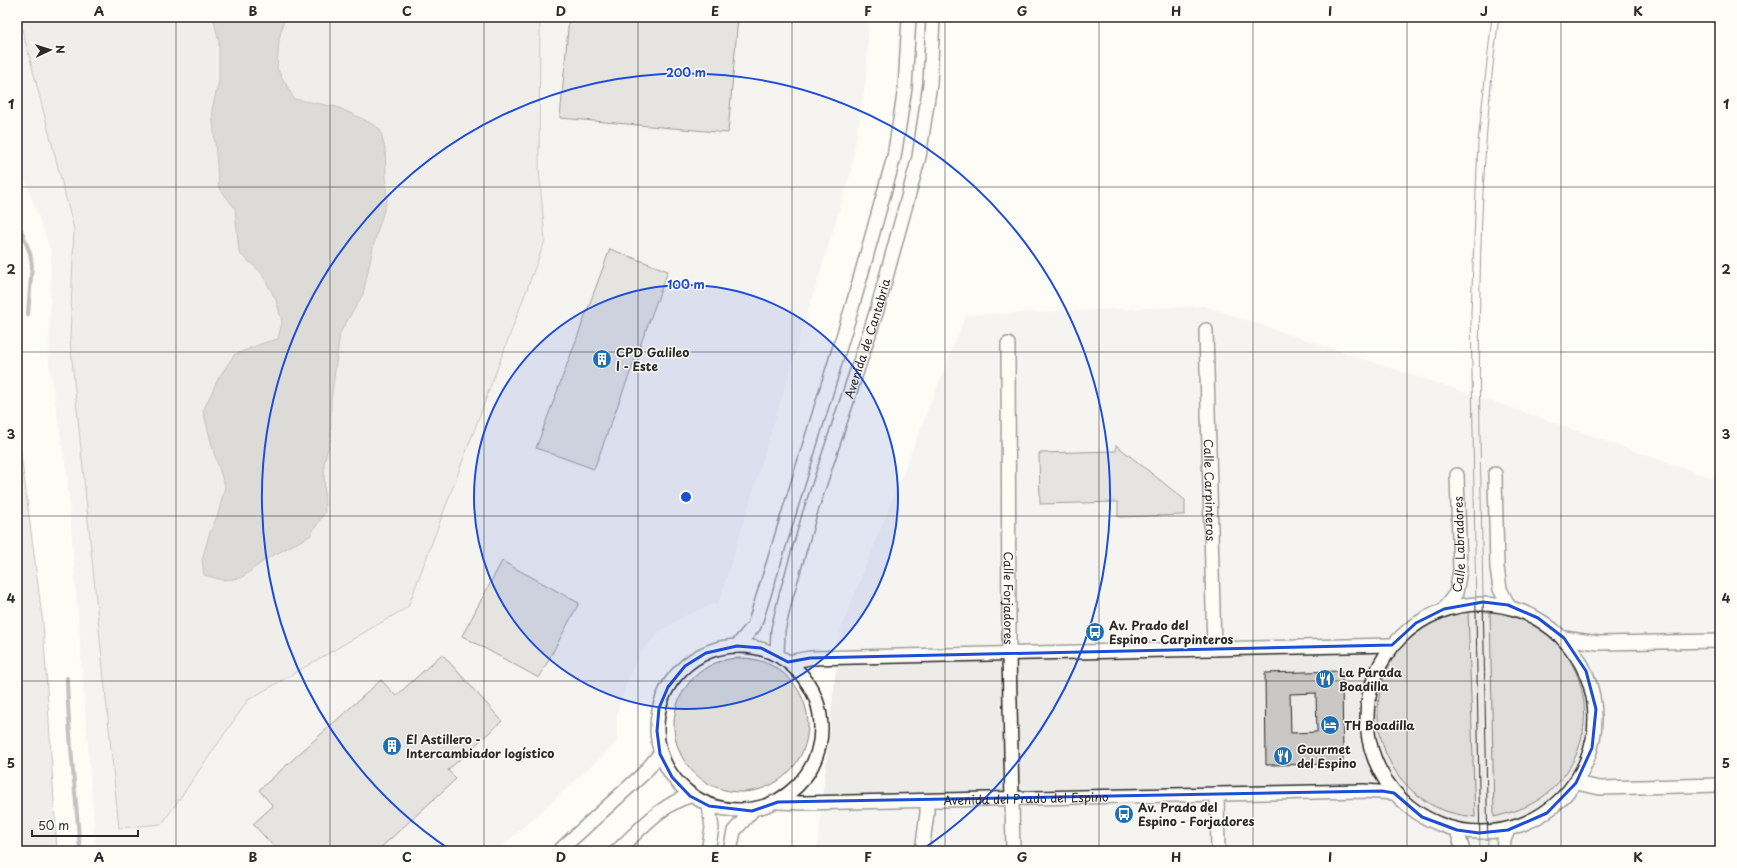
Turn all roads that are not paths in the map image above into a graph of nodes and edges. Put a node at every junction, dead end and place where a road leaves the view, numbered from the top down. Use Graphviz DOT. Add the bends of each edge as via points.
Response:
graph roads {
  1 [pos="909,17"];
  2 [pos="933,17"];
  3 [pos="1206,330"];
  4 [pos="1008,344"];
  5 [pos="1495,474"];
  6 [pos="1457,475"];
  7 [pos="1508,605"];
  8 [pos="1444,609"];
  9 [pos="1564,638"];
  10 [pos="1720,641"];
  11 [pos="1392,645"];
  12 [pos="738,646"];
  13 [pos="1214,649"];
  14 [pos="1009,653"];
  15 [pos="777,654"];
  16 [pos="788,662"];
  17 [pos="660,754"];
  18 [pos="1576,783"];
  19 [pos="1720,785"];
  20 [pos="1394,792"];
  21 [pos="1217,794"];
  22 [pos="690,796"];
  23 [pos="1012,799"];
  24 [pos="927,801"];
  25 [pos="778,802"];
  26 [pos="709,806"];
  27 [pos="752,811"];
  28 [pos="1457,830"];
  29 [pos="1508,830"];
  30 [pos="559,851"];
  31 [pos="617,851"];
  32 [pos="708,851"];
  33 [pos="730,851"];
  34 [pos="922,851"];
  35 [pos="1013,851"];
  36 [pos="1218,851"];
  37 [pos="1463,851"];
  38 [pos="1503,851"];
  1 -- 12 [label="street, Avenida de Cantabria" via="905,88 894,157 853,304 754,626"];
  2 -- 15 [label="street, Avenida de Cantabria" via="930,84 919,157 877,310 810,513 786,596 778,630"];
  3 -- 13 [label="street, Calle Carpinteros"];
  4 -- 14 [label="street, Calle Forjadores"];
  5 -- 7 [label="street" via="1497,568 1500,589"];
  6 -- 8 [label="street, Calle Labradores" via="1460,570 1456,593"];
  7 -- 8 [label="street" via="1476,602"];
  7 -- 9 [label="street" via="1538,618"];
  8 -- 11 [label="street" via="1416,623"];
  9 -- 10 [label="street" via="1598,643"];
  9 -- 18 [label="street" via="1586,671 1596,709 1592,748"];
  11 -- 13 [label="street"];
  11 -- 20 [label="street" via="1373,680 1367,719 1374,758"];
  12 -- 15 [label="street" via="761,648"];
  12 -- 17 [label="street" via="706,653 685,666 668,687 659,708 657,731"];
  13 -- 14 [label="street"];
  14 -- 16 [label="street" via="810,658"];
  14 -- 23 [label="street, Calle Forjadores"];
  15 -- 16 [label="street"];
  16 -- 25 [label="street" via="808,681 820,711 822,740 810,772 799,787"];
  17 -- 22 [label="street" via="672,777"];
  17 -- 30 [label="street" via="643,774"];
  18 -- 19 [label="street" via="1600,788"];
  18 -- 29 [label="street" via="1547,813"];
  20 -- 21 [label="street, Avenida del Prado del Espino"];
  20 -- 28 [label="street" via="1422,817"];
  21 -- 23 [label="street, Avenida del Prado del Espino"];
  21 -- 36 [label="street"];
  22 -- 26 [label="street"];
  22 -- 31 [label="street" via="677,799 666,807"];
  23 -- 24 [label="street, Avenida del Prado del Espino"];
  23 -- 35 [label="street, Calle Forjadores"];
  24 -- 25 [label="street, Avenida del Prado del Espino"];
  24 -- 34 [label="street"];
  25 -- 27 [label="street"];
  26 -- 27 [label="street"];
  26 -- 32 [label="street" via="712,828"];
  27 -- 33 [label="street" via="734,831"];
  28 -- 29 [label="street" via="1484,833"];
  28 -- 37 [label="street"];
  29 -- 38 [label="street"];
}
